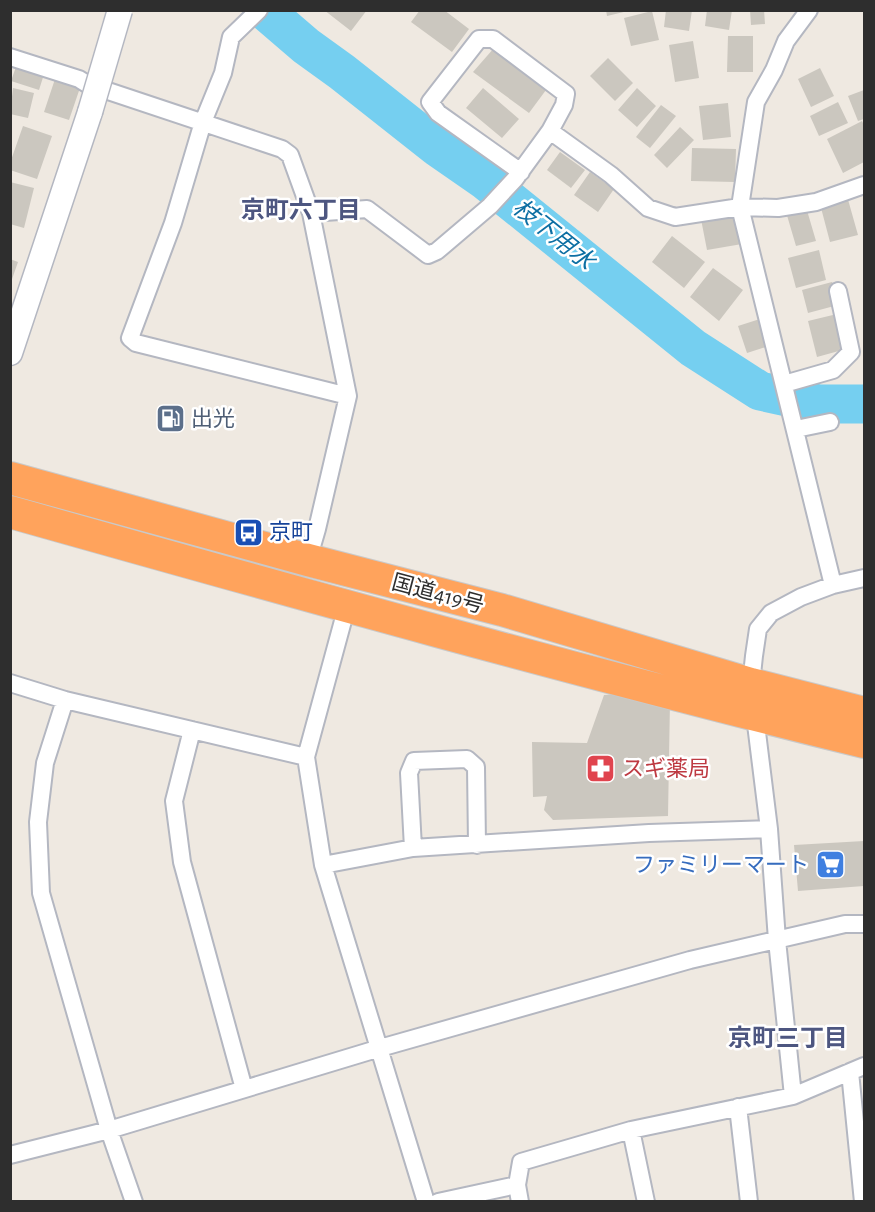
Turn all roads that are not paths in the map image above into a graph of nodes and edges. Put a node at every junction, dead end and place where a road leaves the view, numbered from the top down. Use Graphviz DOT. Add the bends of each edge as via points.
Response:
graph roads {
  1 [pos="120,10"];
  2 [pos="807,11"];
  3 [pos="254,15"];
  4 [pos="10,57"];
  5 [pos="203,122"];
  6 [pos="550,131"];
  7 [pos="518,176"];
  8 [pos="864,185"];
  9 [pos="740,207"];
  10 [pos="311,213"];
  11 [pos="838,291"];
  12 [pos="10,353"];
  13 [pos="784,384"];
  14 [pos="348,396"];
  15 [pos="830,422"];
  16 [pos="795,426"];
  17 [pos="10,478"];
  18 [pos="10,512"];
  19 [pos="308,560"];
  20 [pos="864,578"];
  21 [pos="833,585"];
  22 [pos="347,606"];
  23 [pos="10,683"];
  24 [pos="752,684"];
  25 [pos="65,700"];
  26 [pos="864,713"];
  27 [pos="757,715"];
  28 [pos="192,730"];
  29 [pos="864,742"];
  30 [pos="306,757"];
  31 [pos="769,829"];
  32 [pos="477,845"];
  33 [pos="413,848"];
  34 [pos="323,865"];
  35 [pos="864,924"];
  36 [pos="777,940"];
  37 [pos="380,1048"];
  38 [pos="857,1069"];
  39 [pos="244,1089"];
  40 [pos="793,1096"];
  41 [pos="738,1107"];
  42 [pos="109,1130"];
  43 [pos="631,1130"];
  44 [pos="10,1155"];
  45 [pos="517,1185"];
  46 [pos="134,1202"];
  47 [pos="426,1202"];
  48 [pos="438,1202"];
  49 [pos="520,1202"];
  50 [pos="646,1202"];
  51 [pos="749,1202"];
  52 [pos="863,1202"];
  1 -- 12 [label="street, bridge"];
  2 -- 9 [label="street" via="786,41 756,102"];
  3 -- 5 [label="street" via="231,36 223,73"];
  4 -- 5 [label="street"];
  5 -- 10 [label="street" via="290,155"];
  5 -- 14 [label="street" via="173,223 130,338 136,343"];
  6 -- 7 [label="street"];
  6 -- 7 [label="street" via="566,94 493,39 479,39 430,102 438,113"];
  6 -- 9 [label="street" via="648,208 675,217"];
  7 -- 10 [label="street" via="490,206 429,255 367,209"];
  8 -- 9 [label="street" via="816,202 778,208"];
  9 -- 13 [label="street"];
  10 -- 14 [label="street"];
  11 -- 13 [label="street" via="851,352 833,370"];
  13 -- 16 [label="street"];
  14 -- 19 [label="street"];
  15 -- 16 [label="street"];
  16 -- 21 [label="street"];
  17 -- 19 [label="highway, 国道419号"];
  18 -- 22 [label="highway, 国道419号"];
  19 -- 24 [label="highway, 国道419号" via="502,610"];
  20 -- 21 [label="street"];
  21 -- 24 [label="street" via="771,613 758,629"];
  22 -- 27 [label="highway, 国道419号"];
  22 -- 30 [label="street"];
  23 -- 25 [label="street"];
  24 -- 26 [label="highway, 国道419号"];
  24 -- 27 [label="street"];
  25 -- 28 [label="street"];
  25 -- 42 [label="street" via="45,763 38,822 40,893"];
  27 -- 29 [label="highway, 国道419号"];
  27 -- 31 [label="street"];
  28 -- 30 [label="street"];
  28 -- 39 [label="street" via="174,801 182,862"];
  30 -- 34 [label="street"];
  31 -- 32 [label="street"];
  31 -- 36 [label="street"];
  32 -- 33 [label="street"];
  32 -- 33 [label="street" via="476,767 467,759 414,761 409,773"];
  33 -- 34 [label="street"];
  34 -- 37 [label="street"];
  35 -- 36 [label="street" via="845,924"];
  36 -- 37 [label="street" via="690,960"];
  36 -- 40 [label="street"];
  37 -- 39 [label="street"];
  37 -- 47 [label="street"];
  38 -- 40 [label="street"];
  38 -- 52 [label="street"];
  39 -- 42 [label="street"];
  40 -- 41 [label="street"];
  41 -- 43 [label="street"];
  41 -- 51 [label="street"];
  42 -- 44 [label="street"];
  42 -- 46 [label="street"];
  43 -- 45 [label="street" via="521,1162"];
  43 -- 50 [label="street"];
  45 -- 48 [label="street"];
  45 -- 49 [label="street"];
}
